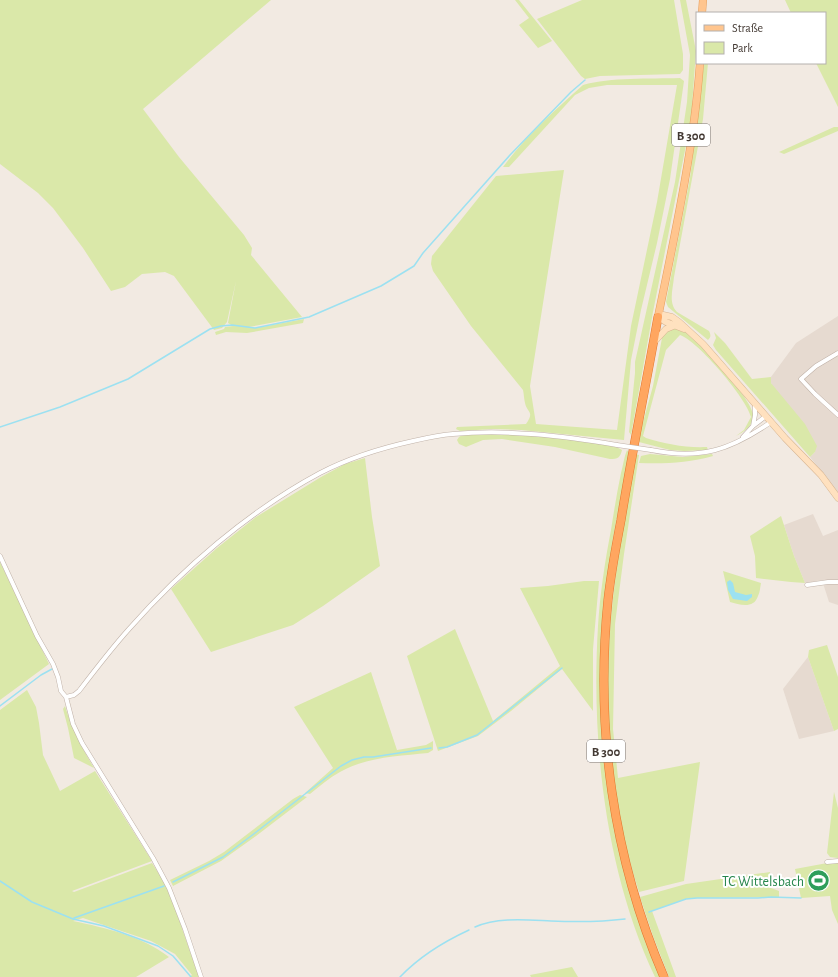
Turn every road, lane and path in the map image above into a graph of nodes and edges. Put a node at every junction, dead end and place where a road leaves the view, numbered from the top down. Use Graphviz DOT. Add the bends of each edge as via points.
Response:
graph roads {
  1 [pos="703,0"];
  2 [pos="702,12"];
  3 [pos="700,64"];
  4 [pos="659,315"];
  5 [pos="676,325"];
  6 [pos="692,333"];
  7 [pos="654,342"];
  8 [pos="838,353"];
  9 [pos="755,403"];
  10 [pos="838,415"];
  11 [pos="766,416"];
  12 [pos="771,422"];
  13 [pos="753,426"];
  14 [pos="738,441"];
  15 [pos="838,498"];
  16 [pos="0,556"];
  17 [pos="838,582"];
  18 [pos="807,585"];
  19 [pos="66,696"];
  20 [pos="838,861"];
  21 [pos="827,862"];
  22 [pos="201,977"];
  23 [pos="664,977"];
  1 -- 2 [label="main road"];
  3 -- 4 [label="main road, B 300" via="688,160"];
  4 -- 5 [label="main road" via="666,322"];
  4 -- 6 [label="main road" via="672,317"];
  4 -- 7 [label="highway, B 300"];
  5 -- 6 [label="main road"];
  5 -- 7 [label="main road" via="666,329"];
  6 -- 9 [label="main road"];
  7 -- 23 [label="highway, B 300" via="612,571 605,631 604,703 607,756 619,835 648,937"];
  8 -- 10 [label="street" via="816,366 801,379"];
  9 -- 11 [label="main road"];
  9 -- 13 [label="street" via="756,415"];
  11 -- 12 [label="main road"];
  11 -- 13 [label="street"];
  12 -- 14 [label="street"];
  12 -- 15 [label="main road" via="821,475"];
  13 -- 14 [label="street"];
  14 -- 19 [label="street, bridge" via="721,449 669,454 573,437 487,432 452,434 393,446 344,462 284,495 215,546 181,575 136,621 74,695"];
  16 -- 19 [label="street"];
  17 -- 18 [label="street"];
  19 -- 22 [label="street" via="73,724 82,743 169,888"];
  20 -- 21 [label="street"];
}
